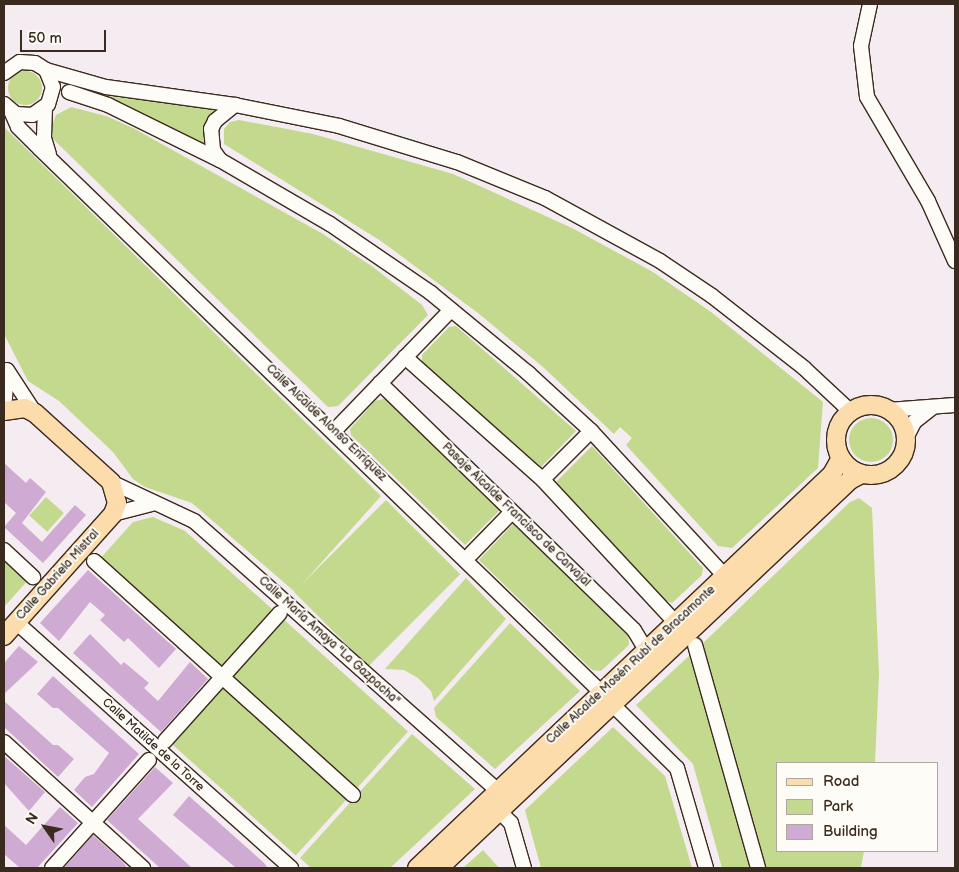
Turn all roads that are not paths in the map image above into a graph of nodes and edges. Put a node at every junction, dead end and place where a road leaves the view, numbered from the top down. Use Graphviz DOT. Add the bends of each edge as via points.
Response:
graph roads {
  1 [pos="870,4"];
  2 [pos="46,70"];
  3 [pos="4,73"];
  4 [pos="106,87"];
  5 [pos="69,92"];
  6 [pos="53,93"];
  7 [pos="235,105"];
  8 [pos="7,108"];
  9 [pos="44,108"];
  10 [pos="49,154"];
  11 [pos="220,160"];
  12 [pos="955,261"];
  13 [pos="451,310"];
  14 [pos="405,357"];
  15 [pos="5,366"];
  16 [pos="380,383"];
  17 [pos="955,405"];
  18 [pos="932,408"];
  19 [pos="4,410"];
  20 [pos="888,410"];
  21 [pos="851,412"];
  22 [pos="34,413"];
  23 [pos="334,431"];
  24 [pos="586,437"];
  25 [pos="906,438"];
  26 [pos="841,458"];
  27 [pos="862,474"];
  28 [pos="546,476"];
  29 [pos="111,482"];
  30 [pos="152,504"];
  31 [pos="113,514"];
  32 [pos="508,516"];
  33 [pos="4,550"];
  34 [pos="471,554"];
  35 [pos="94,561"];
  36 [pos="725,576"];
  37 [pos="33,577"];
  38 [pos="280,613"];
  39 [pos="16,622"];
  40 [pos="676,623"];
  41 [pos="4,636"];
  42 [pos="696,645"];
  43 [pos="646,650"];
  44 [pos="223,677"];
  45 [pos="607,698"];
  46 [pos="165,741"];
  47 [pos="4,742"];
  48 [pos="149,760"];
  49 [pos="498,791"];
  50 [pos="353,795"];
  51 [pos="499,811"];
  52 [pos="93,822"];
  53 [pos="52,868"];
  54 [pos="144,868"];
  55 [pos="291,868"];
  56 [pos="416,868"];
  57 [pos="439,868"];
  58 [pos="524,868"];
  59 [pos="706,868"];
  60 [pos="758,868"];
  1 -- 12 [label="street" via="861,46 867,97 928,201"];
  2 -- 3 [label="street" via="35,63 20,62"];
  2 -- 4 [label="street"];
  2 -- 6 [label="street" via="52,80"];
  4 -- 5 [label="street"];
  4 -- 7 [label="street"];
  5 -- 6 [label="street"];
  5 -- 11 [label="street" via="108,105"];
  6 -- 9 [label="street"];
  7 -- 11 [label="street" via="215,121 211,129 213,150"];
  7 -- 21 [label="street" via="394,141 457,162 545,198 660,261 712,296 804,368"];
  8 -- 9 [label="street" via="26,116"];
  8 -- 10 [label="street, Calle Alcalde Alonso Enríquez" via="18,127"];
  9 -- 10 [label="street" via="44,138"];
  10 -- 23 [label="street, Calle Alcalde Alonso Enríquez"];
  11 -- 13 [label="street" via="330,224"];
  13 -- 14 [label="street"];
  13 -- 36 [label="street" via="591,431"];
  14 -- 16 [label="street"];
  14 -- 40 [label="street" via="543,480"];
  15 -- 19 [label="street" via="7,398"];
  15 -- 22 [label="street"];
  16 -- 23 [label="street"];
  16 -- 43 [label="street, Pasaje Alcalde Francisco de Carvajal" via="634,630"];
  17 -- 18 [label="street"];
  18 -- 20 [label="street"];
  18 -- 25 [label="street" via="914,422"];
  19 -- 22 [label="main road" via="25,408"];
  20 -- 21 [label="main road" via="868,406"];
  20 -- 25 [label="main road" via="899,419"];
  21 -- 26 [label="main road" via="838,432"];
  22 -- 29 [label="main road"];
  23 -- 45 [label="street, Calle Alcalde Alonso Enríquez"];
  24 -- 28 [label="street"];
  25 -- 27 [label="main road" via="900,460 892,468 881,474"];
  26 -- 27 [label="main road" via="852,470"];
  26 -- 36 [label="main road, Calle Alcalde Mosén Rubí de Bracamonte" via="832,474"];
  27 -- 45 [label="main road, Calle Alcalde Mosén Rubí de Bracamonte" via="850,480"];
  29 -- 30 [label="street, Calle María Amaya \"La Gazpacha\""];
  29 -- 31 [label="main road" via="116,498"];
  30 -- 31 [label="street, Calle María Amaya \"La Gazpacha\""];
  30 -- 49 [label="street, Calle María Amaya \"La Gazpacha\"" via="176,510 194,521"];
  31 -- 39 [label="main road, Calle Gabriela Mistral"];
  32 -- 34 [label="street"];
  33 -- 37 [label="street"];
  35 -- 44 [label="street"];
  36 -- 40 [label="main road, Calle Alcalde Mosén Rubí de Bracamonte"];
  38 -- 44 [label="street"];
  39 -- 41 [label="main road, Calle Gabriela Mistral"];
  39 -- 55 [label="street, Calle Matilde de la Torre"];
  40 -- 43 [label="main road, Calle Alcalde Mosén Rubí de Bracamonte"];
  42 -- 60 [label="street"];
  43 -- 45 [label="main road, Calle Alcalde Mosén Rubí de Bracamonte"];
  44 -- 46 [label="street"];
  44 -- 50 [label="street"];
  45 -- 49 [label="main road, Calle Alcalde Mosén Rubí de Bracamonte"];
  45 -- 51 [label="main road, Calle Alcalde Mosén Rubí de Bracamonte"];
  45 -- 59 [label="street, Calle Alcalde Alonso Enríquez" via="677,768"];
  47 -- 52 [label="street"];
  48 -- 52 [label="street"];
  49 -- 56 [label="main road, Calle Alcalde Mosén Rubí de Bracamonte"];
  51 -- 57 [label="main road, Calle Alcalde Mosén Rubí de Bracamonte"];
  51 -- 58 [label="street" via="511,823"];
  52 -- 53 [label="street"];
  52 -- 54 [label="street"];
}
